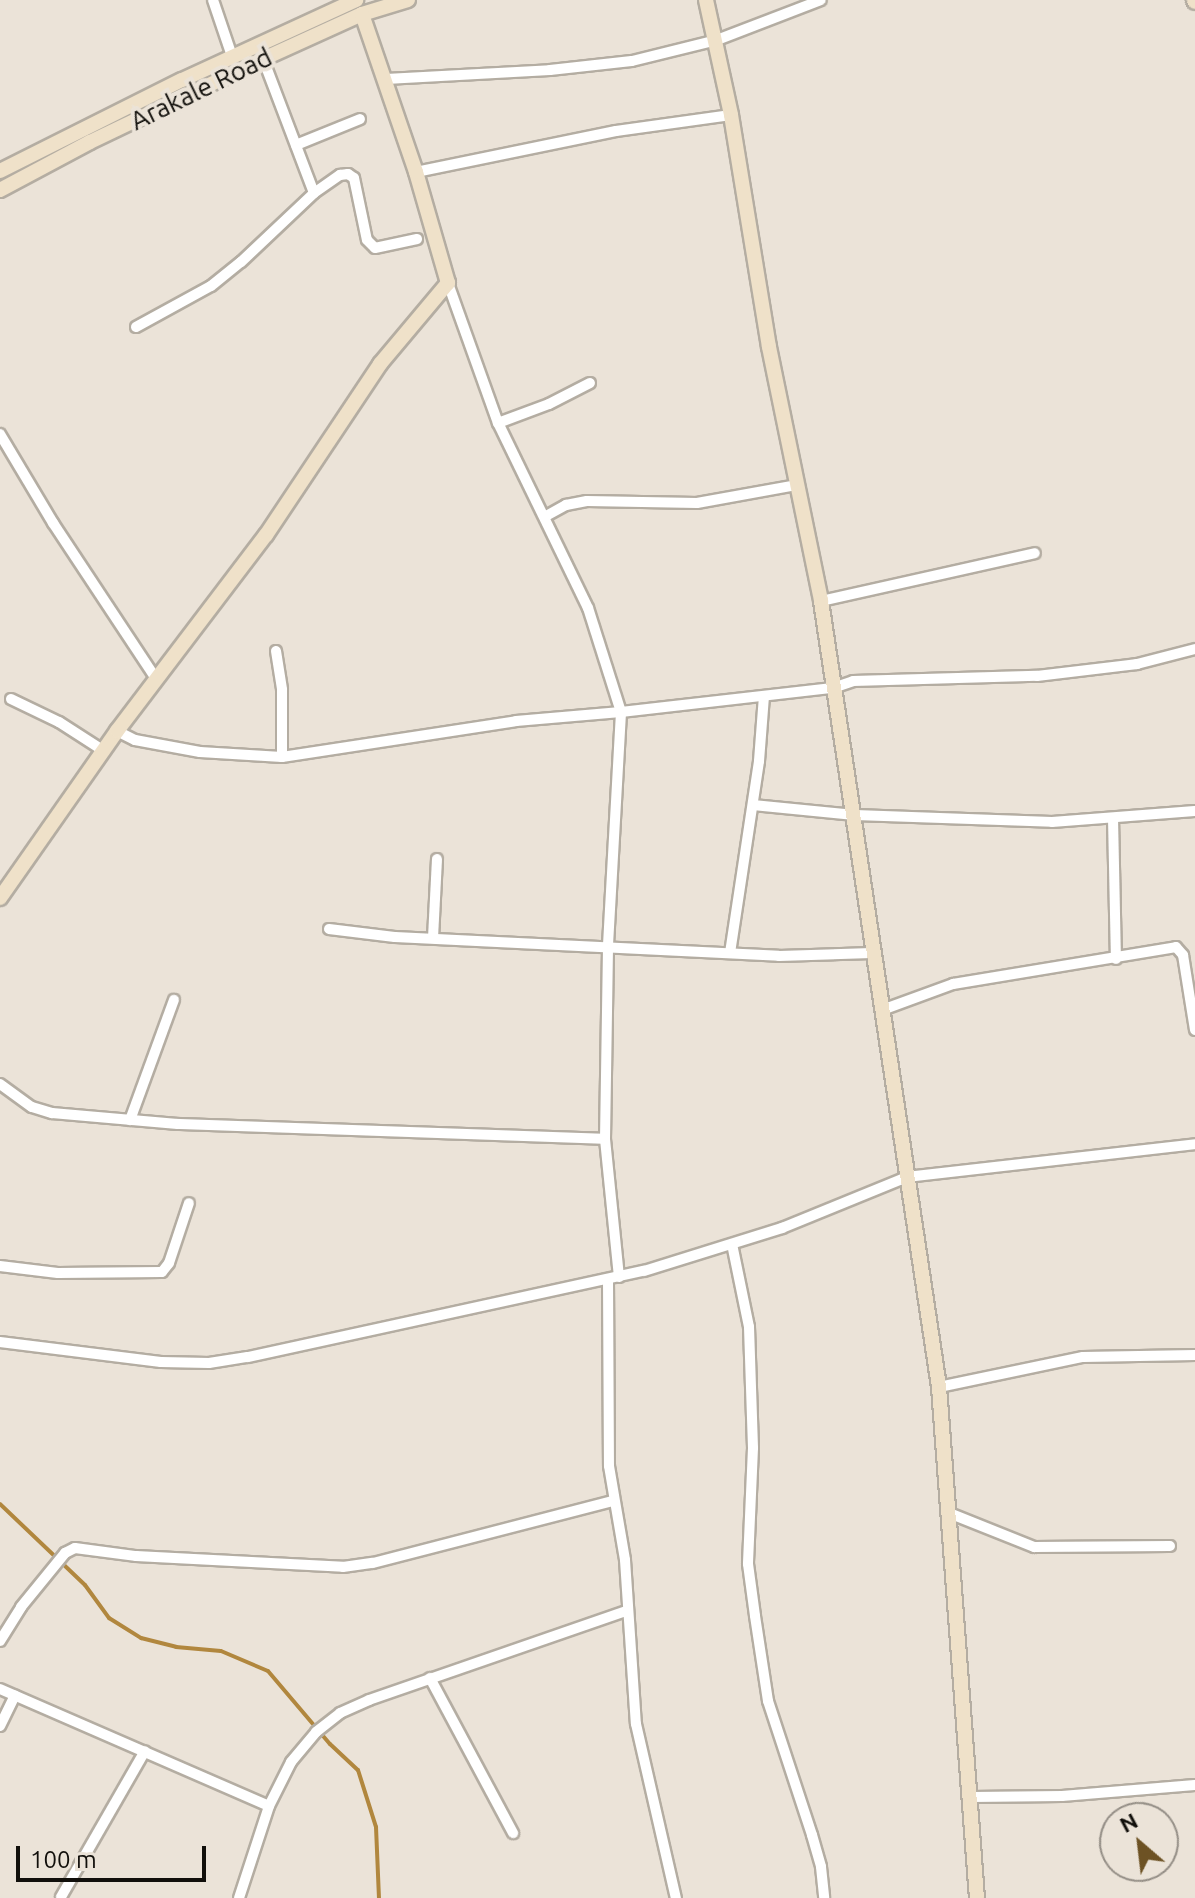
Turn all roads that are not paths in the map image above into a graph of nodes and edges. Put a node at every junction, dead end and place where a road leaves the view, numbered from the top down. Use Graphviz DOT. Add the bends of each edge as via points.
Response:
graph roads {
  1 [pos="213,0"];
  2 [pos="408,0"];
  3 [pos="706,0"];
  4 [pos="821,0"];
  5 [pos="359,7"];
  6 [pos="717,40"];
  7 [pos="232,56"];
  8 [pos="263,59"];
  9 [pos="386,79"];
  10 [pos="731,115"];
  11 [pos="360,119"];
  12 [pos="86,135"];
  13 [pos="296,145"];
  14 [pos="0,171"];
  15 [pos="416,172"];
  16 [pos="0,190"];
  17 [pos="314,193"];
  18 [pos="417,239"];
  19 [pos="448,283"];
  20 [pos="136,327"];
  21 [pos="590,383"];
  22 [pos="498,423"];
  23 [pos="0,434"];
  24 [pos="797,485"];
  25 [pos="546,516"];
  26 [pos="1035,553"];
  27 [pos="821,601"];
  28 [pos="1195,649"];
  29 [pos="276,651"];
  30 [pos="157,680"];
  31 [pos="833,688"];
  32 [pos="764,696"];
  33 [pos="11,699"];
  34 [pos="621,712"];
  35 [pos="117,731"];
  36 [pos="104,751"];
  37 [pos="282,757"];
  38 [pos="753,805"];
  39 [pos="1195,811"];
  40 [pos="855,815"];
  41 [pos="1113,818"];
  42 [pos="437,859"];
  43 [pos="0,898"];
  44 [pos="329,929"];
  45 [pos="433,938"];
  46 [pos="608,945"];
  47 [pos="730,953"];
  48 [pos="872,953"];
  49 [pos="1116,959"];
  50 [pos="174,1000"];
  51 [pos="882,1010"];
  52 [pos="1195,1030"];
  53 [pos="0,1084"];
  54 [pos="130,1120"];
  55 [pos="605,1139"];
  56 [pos="1195,1144"];
  57 [pos="907,1177"];
  58 [pos="189,1203"];
  59 [pos="732,1244"];
  60 [pos="0,1266"];
  61 [pos="614,1279"];
  62 [pos="0,1342"];
  63 [pos="1195,1355"];
  64 [pos="939,1387"];
  65 [pos="612,1501"];
  66 [pos="949,1513"];
  67 [pos="1170,1546"];
  68 [pos="626,1611"];
  69 [pos="0,1641"];
  70 [pos="430,1678"];
  71 [pos="0,1689"];
  72 [pos="15,1695"];
  73 [pos="0,1726"];
  74 [pos="145,1751"];
  75 [pos="1195,1785"];
  76 [pos="972,1797"];
  77 [pos="269,1806"];
  78 [pos="513,1833"];
  79 [pos="61,1897"];
  80 [pos="239,1898"];
  81 [pos="676,1898"];
  82 [pos="824,1898"];
  83 [pos="977,1898"];
  1 -- 7 [label="street"];
  2 -- 5 [label="main road, Arakale Road"];
  3 -- 6 [label="main road"];
  4 -- 6 [label="street"];
  5 -- 7 [label="main road, Arakale Road"];
  5 -- 8 [label="main road, Arakale Road"];
  5 -- 9 [label="main road"];
  6 -- 9 [label="street" via="632,61"];
  6 -- 10 [label="main road"];
  7 -- 12 [label="main road, Arakale Road"];
  8 -- 12 [label="main road, Arakale Road"];
  8 -- 13 [label="street"];
  9 -- 15 [label="main road"];
  10 -- 15 [label="street" via="616,131"];
  10 -- 24 [label="main road"];
  11 -- 13 [label="street"];
  12 -- 14 [label="main road, Arakale Road"];
  12 -- 16 [label="main road, Arakale Road"];
  13 -- 17 [label="street"];
  15 -- 19 [label="main road"];
  17 -- 18 [label="street" via="348,174 354,178 367,240 375,248"];
  17 -- 20 [label="street" via="211,286"];
  19 -- 22 [label="street"];
  19 -- 30 [label="main road" via="380,364 266,535"];
  21 -- 22 [label="street"];
  22 -- 25 [label="street"];
  23 -- 30 [label="street"];
  24 -- 25 [label="street" via="697,503 587,501"];
  24 -- 27 [label="main road"];
  25 -- 34 [label="street" via="588,608"];
  26 -- 27 [label="street"];
  27 -- 31 [label="main road"];
  28 -- 31 [label="street" via="1137,664 1037,676 853,681"];
  29 -- 37 [label="street"];
  30 -- 35 [label="main road"];
  31 -- 32 [label="street"];
  31 -- 40 [label="main road"];
  32 -- 34 [label="street"];
  32 -- 38 [label="street"];
  33 -- 36 [label="street"];
  34 -- 37 [label="street" via="516,721"];
  34 -- 46 [label="street"];
  35 -- 36 [label="main road"];
  35 -- 37 [label="street" via="135,740 200,752"];
  36 -- 43 [label="main road"];
  38 -- 40 [label="street"];
  38 -- 47 [label="street"];
  39 -- 41 [label="street"];
  40 -- 41 [label="street" via="1052,822"];
  40 -- 48 [label="main road"];
  41 -- 49 [label="street"];
  42 -- 45 [label="street"];
  44 -- 45 [label="street"];
  45 -- 46 [label="street"];
  46 -- 47 [label="street"];
  46 -- 55 [label="street"];
  47 -- 48 [label="street"];
  48 -- 51 [label="main road"];
  49 -- 51 [label="street" via="953,984"];
  49 -- 52 [label="street" via="1181,948"];
  50 -- 54 [label="street"];
  51 -- 57 [label="main road"];
  53 -- 54 [label="street" via="32,1107 52,1113"];
  54 -- 55 [label="street"];
  55 -- 61 [label="street"];
  56 -- 57 [label="street"];
  57 -- 59 [label="street"];
  57 -- 64 [label="main road"];
  58 -- 60 [label="street" via="162,1272 58,1273"];
  59 -- 61 [label="street"];
  59 -- 82 [label="street" via="749,1327 753,1448 747,1534 755,1616 768,1701 815,1846"];
  61 -- 62 [label="street" via="209,1363 97,1356"];
  61 -- 65 [label="street"];
  63 -- 64 [label="street" via="1083,1357"];
  64 -- 66 [label="main road"];
  65 -- 68 [label="street" via="625,1560"];
  65 -- 69 [label="street" via="343,1567 136,1556 79,1547 65,1553"];
  66 -- 67 [label="street" via="1034,1547"];
  66 -- 76 [label="main road"];
  68 -- 70 [label="street"];
  68 -- 81 [label="street" via="636,1724"];
  70 -- 77 [label="street" via="340,1713 316,1732 291,1762"];
  70 -- 78 [label="street"];
  71 -- 72 [label="street"];
  72 -- 73 [label="street"];
  72 -- 74 [label="street"];
  74 -- 77 [label="street"];
  74 -- 79 [label="street"];
  75 -- 76 [label="street"];
  76 -- 83 [label="main road"];
  77 -- 80 [label="street"];
}
